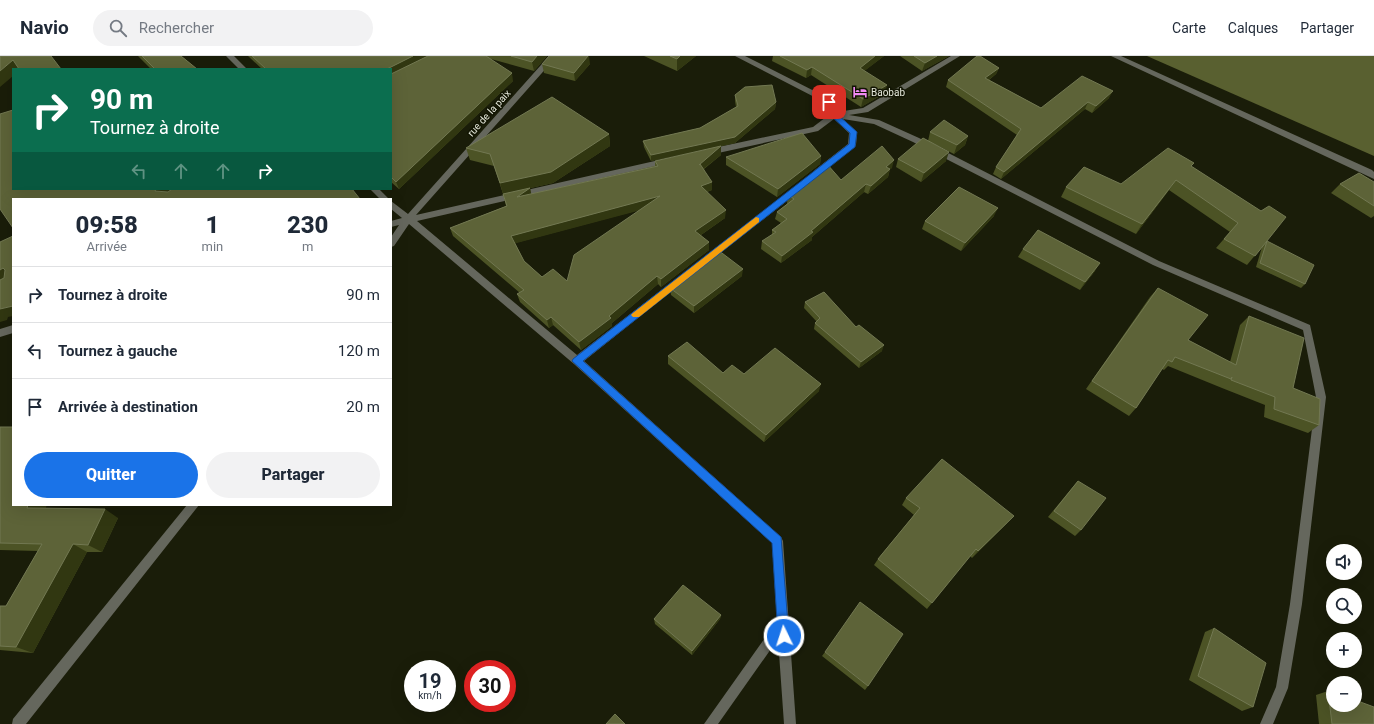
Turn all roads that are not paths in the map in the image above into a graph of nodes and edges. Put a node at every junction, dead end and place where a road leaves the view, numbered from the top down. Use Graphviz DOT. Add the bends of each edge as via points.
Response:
graph roads {
  1 [pos="230,56"];
  2 [pos="552,56"];
  3 [pos="740,56"];
  4 [pos="956,56"];
  5 [pos="1115,56"];
  6 [pos="242,68"];
  7 [pos="834,115"];
  8 [pos="700,154"];
  9 [pos="677,159"];
  10 [pos="1374,176"];
  11 [pos="375,190"];
  12 [pos="384,198"];
  13 [pos="392,205"];
  14 [pos="408,219"];
  15 [pos="392,224"];
  16 [pos="392,243"];
  17 [pos="702,263"];
  18 [pos="689,273"];
  19 [pos="12,329"];
  20 [pos="0,333"];
  21 [pos="576,361"];
  22 [pos="193,506"];
  23 [pos="783,622"];
  24 [pos="18,724"];
  25 [pos="710,724"];
  26 [pos="790,724"];
  27 [pos="1266,724"];
  1 -- 6 [label="street"];
  2 -- 14 [label="street, rue de la paix"];
  3 -- 7 [label="street" via="829,102"];
  4 -- 7 [label="street" via="865,110"];
  5 -- 10 [label="street"];
  7 -- 8 [label="street" via="815,129"];
  7 -- 17 [label="street" via="853,132 852,145"];
  7 -- 27 [label="street" via="876,122 916,140 1156,263 1307,328 1321,397 1296,604 1282,688"];
  9 -- 14 [label="street"];
  11 -- 12 [label="street"];
  13 -- 14 [label="street"];
  14 -- 15 [label="street"];
  14 -- 16 [label="street, rue de la paix"];
  14 -- 21 [label="street"];
  18 -- 21 [label="street"];
  19 -- 20 [label="street"];
  21 -- 23 [label="street" via="777,540"];
  22 -- 24 [label="street"];
  23 -- 25 [label="street"];
  23 -- 26 [label="street"];
}
